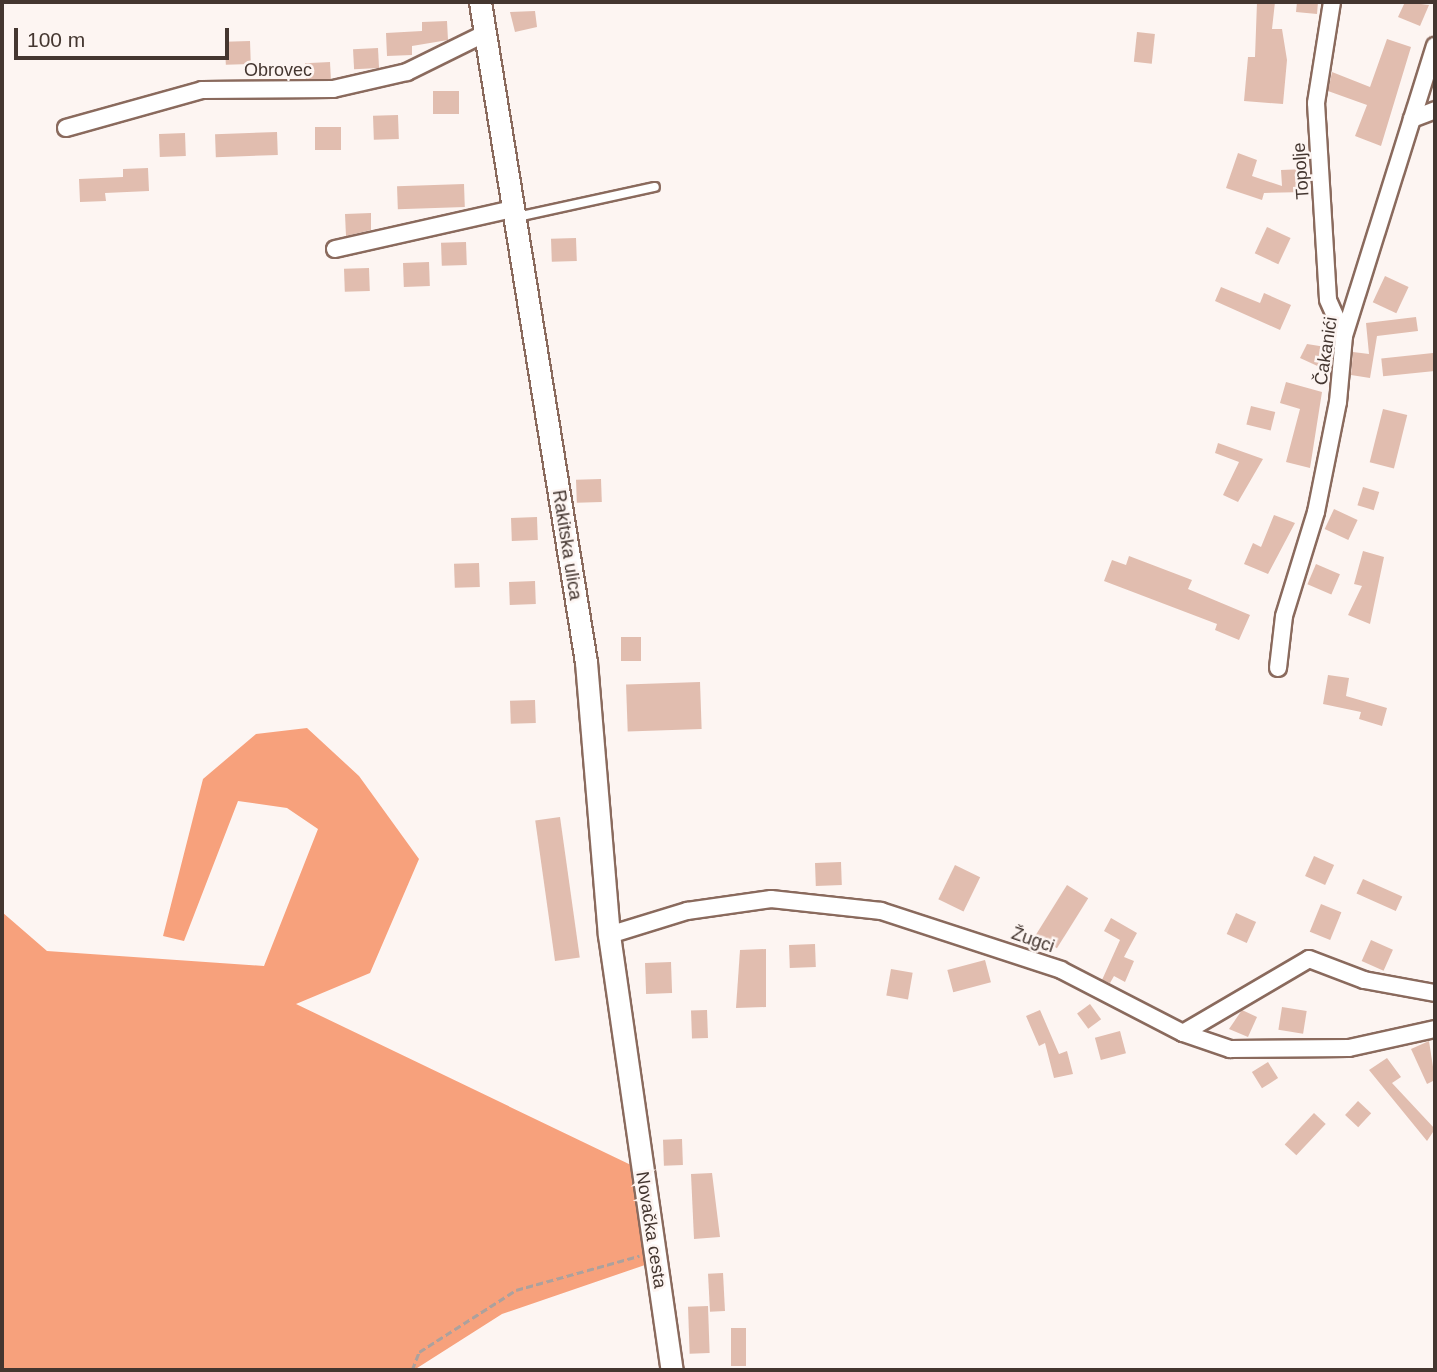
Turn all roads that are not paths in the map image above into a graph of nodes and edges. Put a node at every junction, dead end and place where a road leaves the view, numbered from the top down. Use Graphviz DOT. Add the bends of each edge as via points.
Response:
graph roads {
  1 [pos="480,2"];
  2 [pos="1332,2"];
  3 [pos="484,34"];
  4 [pos="1435,46"];
  5 [pos="1435,110"];
  6 [pos="1412,119"];
  7 [pos="66,128"];
  8 [pos="656,187"];
  9 [pos="513,213"];
  10 [pos="335,249"];
  11 [pos="1345,335"];
  12 [pos="1278,668"];
  13 [pos="609,935"];
  14 [pos="1435,993"];
  15 [pos="1435,1029"];
  16 [pos="1183,1033"];
  17 [pos="630,1091"];
  18 [pos="672,1370"];
  1 -- 3 [label="street, Rakitska ulica"];
  2 -- 11 [label="street, Topolje" via="1316,103 1328,300"];
  3 -- 7 [label="street, Obrovec" via="407,72 332,89 202,90"];
  3 -- 9 [label="street, Rakitska ulica"];
  4 -- 6 [label="street, Čakanići"];
  5 -- 6 [label="street"];
  6 -- 11 [label="street, Čakanići"];
  8 -- 9 [label="lane"];
  9 -- 10 [label="street"];
  9 -- 13 [label="street, Rakitska ulica" via="586,662"];
  11 -- 12 [label="street, Čakanići" via="1327,457 1284,616"];
  13 -- 16 [label="street, Žugci" via="687,911 772,899 881,911 1061,970"];
  13 -- 17 [label="street, Rakitska ulica"];
  14 -- 16 [label="street" via="1364,980 1309,959"];
  15 -- 16 [label="street, Žugci" via="1337,1049 1230,1049"];
  17 -- 18 [label="street, Novačka cesta"];
}
